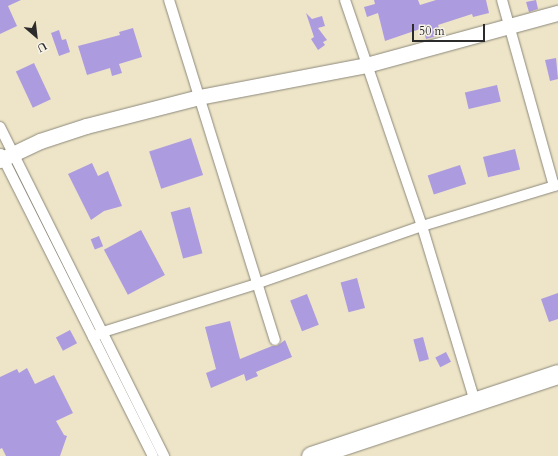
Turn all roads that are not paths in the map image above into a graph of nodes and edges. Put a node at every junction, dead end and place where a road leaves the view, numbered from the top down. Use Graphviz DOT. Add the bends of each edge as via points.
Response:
graph roads {
  1 [pos="169,0"];
  2 [pos="345,0"];
  3 [pos="502,0"];
  4 [pos="558,13"];
  5 [pos="508,26"];
  6 [pos="366,65"];
  7 [pos="199,97"];
  8 [pos="0,127"];
  9 [pos="4,156"];
  10 [pos="556,186"];
  11 [pos="422,226"];
  12 [pos="256,284"];
  13 [pos="103,332"];
  14 [pos="93,337"];
  15 [pos="275,340"];
  16 [pos="558,374"];
  17 [pos="558,386"];
  18 [pos="475,402"];
  19 [pos="153,456"];
  20 [pos="164,456"];
  21 [pos="311,456"];
  22 [pos="348,456"];
  1 -- 7 [label="street"];
  2 -- 6 [label="street"];
  3 -- 5 [label="street"];
  4 -- 5 [label="street"];
  5 -- 6 [label="street"];
  5 -- 10 [label="street"];
  6 -- 7 [label="street"];
  6 -- 11 [label="street"];
  7 -- 9 [label="street" via="66,132"];
  7 -- 12 [label="street"];
  8 -- 9 [label="street"];
  9 -- 13 [label="street"];
  9 -- 14 [label="street"];
  10 -- 11 [label="street"];
  11 -- 12 [label="street"];
  11 -- 18 [label="street"];
  12 -- 13 [label="street"];
  12 -- 15 [label="street"];
  13 -- 14 [label="street"];
  13 -- 20 [label="street"];
  14 -- 19 [label="street"];
  16 -- 18 [label="highway"];
  17 -- 22 [label="highway"];
  18 -- 21 [label="highway"];
}
